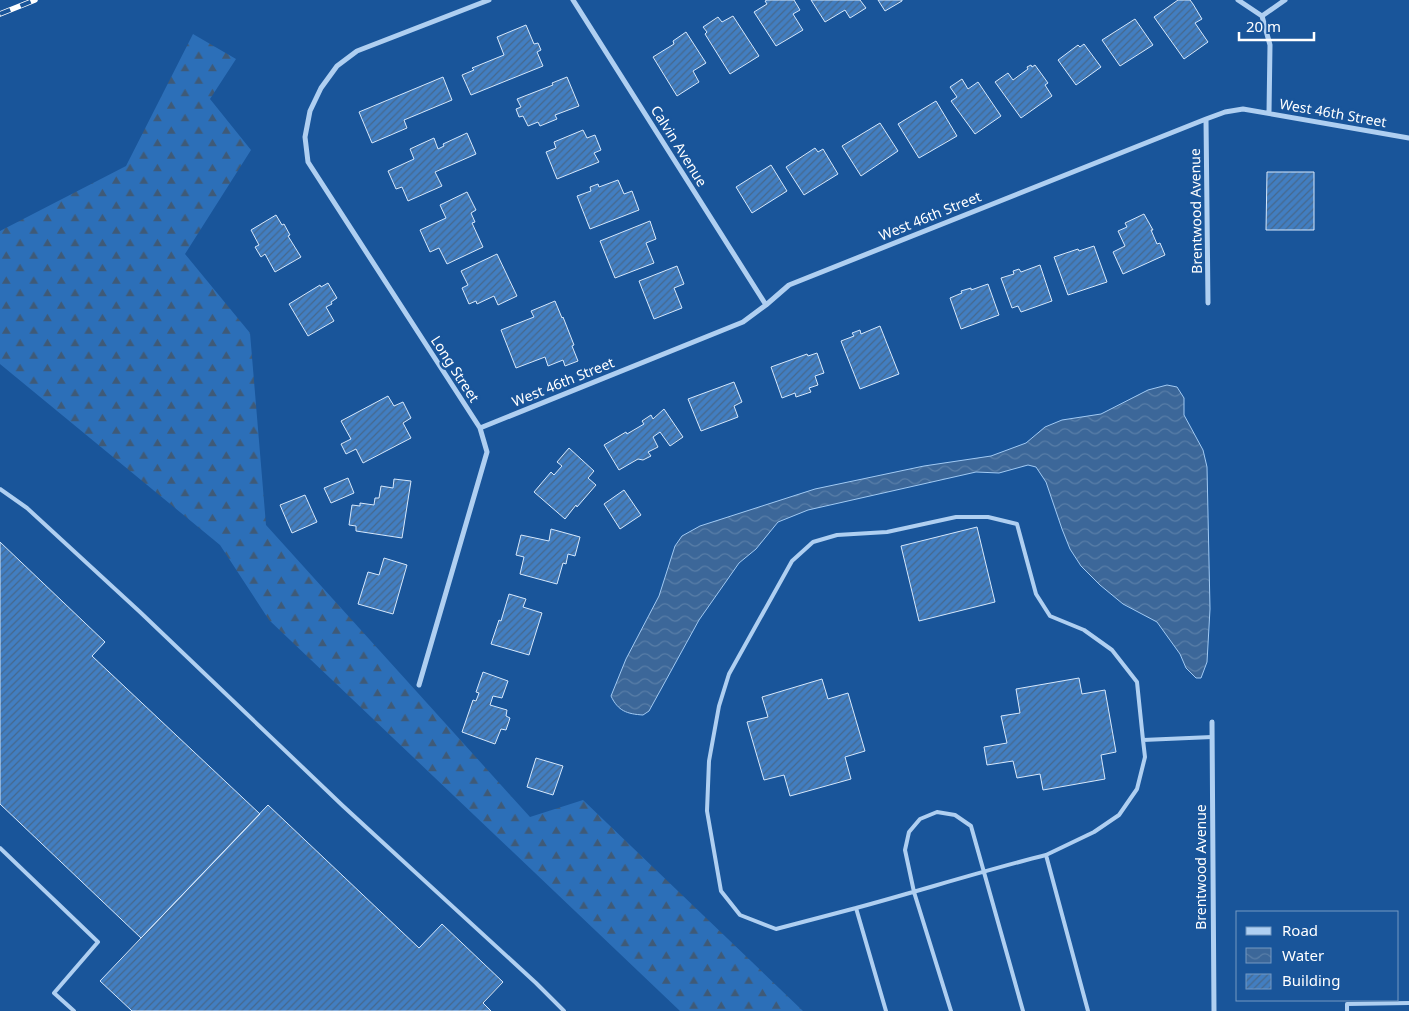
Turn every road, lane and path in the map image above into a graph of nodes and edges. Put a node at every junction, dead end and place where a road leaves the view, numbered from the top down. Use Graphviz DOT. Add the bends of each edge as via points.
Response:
graph roads {
  1 [pos="489,0"];
  2 [pos="573,0"];
  3 [pos="1238,0"];
  4 [pos="1285,0"];
  5 [pos="1262,16"];
  6 [pos="1269,113"];
  7 [pos="1206,119"];
  8 [pos="1409,138"];
  9 [pos="1208,303"];
  10 [pos="766,305"];
  11 [pos="480,428"];
  12 [pos="0,489"];
  13 [pos="419,685"];
  14 [pos="1212,722"];
  15 [pos="1212,737"];
  16 [pos="1143,740"];
  17 [pos="0,848"];
  18 [pos="1046,855"];
  19 [pos="984,871"];
  20 [pos="914,892"];
  21 [pos="856,908"];
  22 [pos="1409,1003"];
  23 [pos="74,1011"];
  24 [pos="564,1011"];
  25 [pos="886,1011"];
  26 [pos="951,1011"];
  27 [pos="1024,1011"];
  28 [pos="1088,1011"];
  29 [pos="1214,1011"];
  30 [pos="1347,1011"];
  1 -- 11 [label="street, Long Street" via="357,51 337,66 321,88 310,111 305,137 308,162"];
  2 -- 10 [label="street, Calvin Avenue"];
  3 -- 5 [label="street"];
  4 -- 5 [label="street"];
  5 -- 6 [label="street" via="1270,45"];
  6 -- 7 [label="street, West 46th Street" via="1243,110"];
  6 -- 8 [label="street, West 46th Street"];
  7 -- 9 [label="street, Brentwood Avenue"];
  7 -- 10 [label="street, West 46th Street" via="788,285"];
  10 -- 11 [label="street, West 46th Street" via="743,322"];
  11 -- 13 [label="street, Long Street" via="487,452"];
  12 -- 24 [label="lane" via="28,508"];
  14 -- 15 [label="street, Brentwood Avenue"];
  15 -- 16 [label="lane"];
  15 -- 29 [label="street, Brentwood Avenue"];
  16 -- 18 [label="lane" via="1145,757 1137,789 1119,815 1094,832"];
  16 -- 21 [label="lane" via="1136,682 1112,650 1084,630 1050,616 1036,594 1017,524 988,517 956,517 887,532 837,535 813,542 792,561 729,674 719,706 709,761 707,811 721,892 740,915 776,929"];
  17 -- 23 [label="lane" via="98,942 54,993"];
  18 -- 19 [label="lane"];
  18 -- 28 [label="lane"];
  19 -- 20 [label="lane"];
  19 -- 20 [label="lane" via="971,826 955,815 937,812 920,819 909,832 904,850"];
  19 -- 27 [label="lane"];
  20 -- 21 [label="lane"];
  20 -- 26 [label="lane"];
  21 -- 25 [label="lane"];
  22 -- 30 [label="lane" via="1347,1004"];
}
